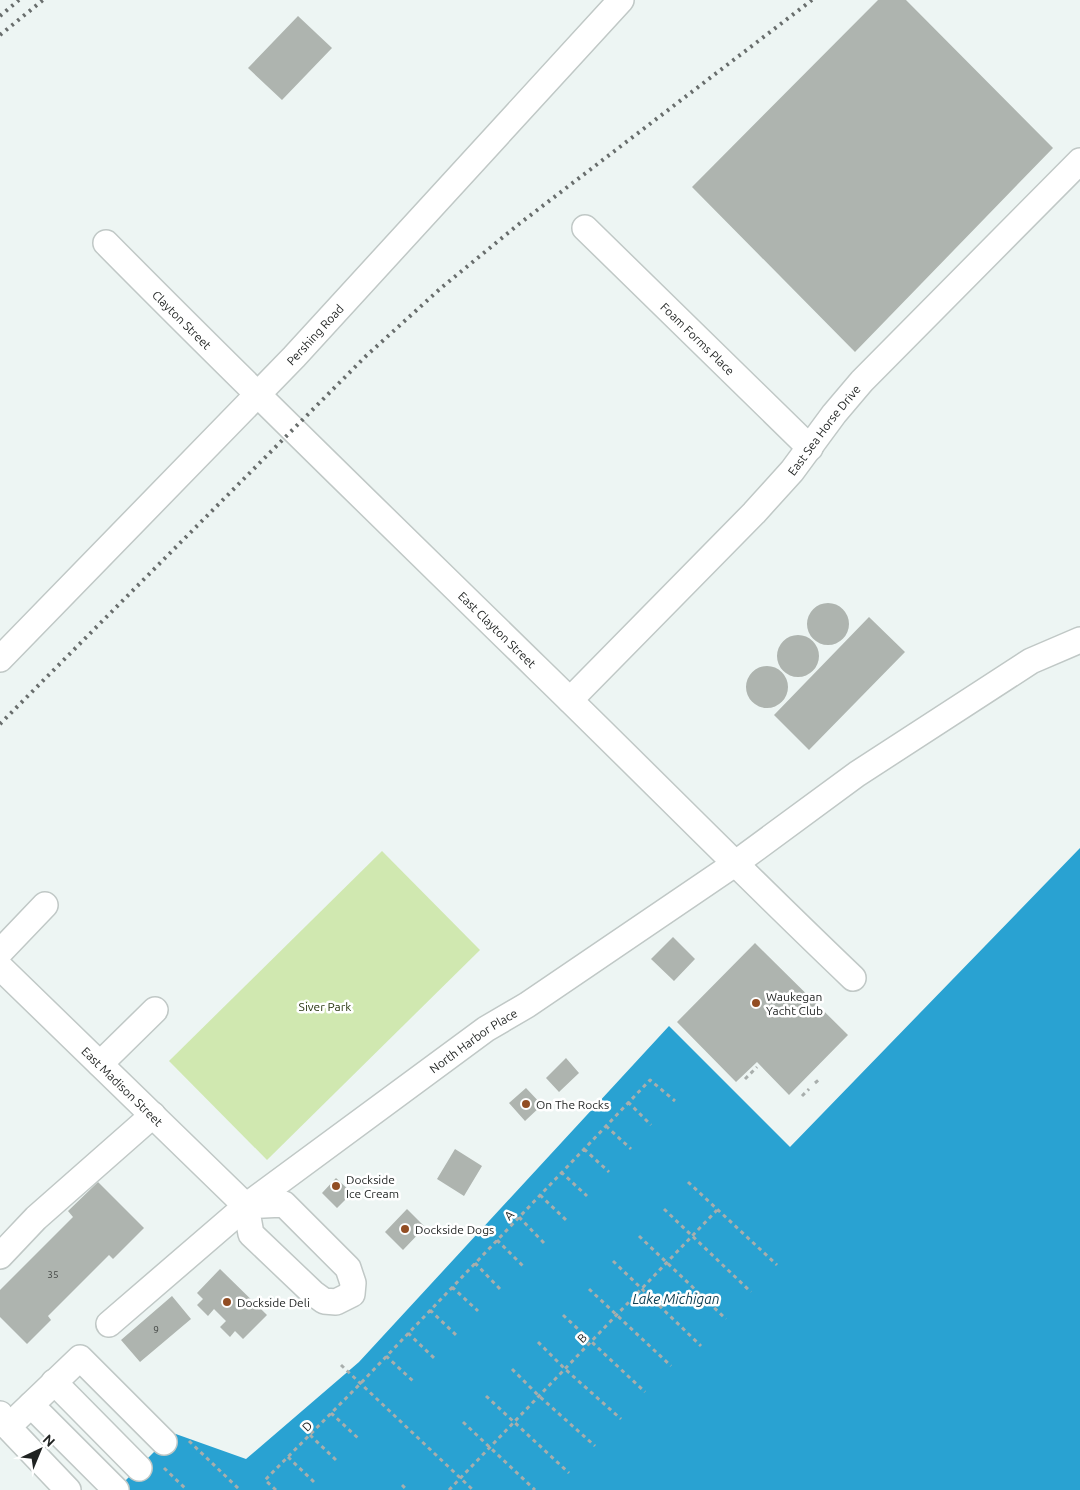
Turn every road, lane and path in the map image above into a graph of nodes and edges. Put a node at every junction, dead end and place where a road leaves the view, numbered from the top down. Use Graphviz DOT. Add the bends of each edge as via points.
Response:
graph roads {
  1 [pos="621,0"];
  2 [pos="1080,161"];
  3 [pos="585,228"];
  4 [pos="106,243"];
  5 [pos="257,396"];
  6 [pos="810,448"];
  7 [pos="1080,640"];
  8 [pos="0,659"];
  9 [pos="570,700"];
  10 [pos="736,863"];
  11 [pos="45,905"];
  12 [pos="0,952"];
  13 [pos="0,967"];
  14 [pos="853,978"];
  15 [pos="155,1010"];
  16 [pos="100,1064"];
  17 [pos="757,1067"];
  18 [pos="821,1078"];
  19 [pos="745,1079"];
  20 [pos="815,1083"];
  21 [pos="809,1089"];
  22 [pos="802,1096"];
  23 [pos="675,1101"];
  24 [pos="628,1102"];
  25 [pos="153,1115"];
  26 [pos="651,1125"];
  27 [pos="606,1126"];
  28 [pos="584,1149"];
  29 [pos="630,1149"];
  30 [pos="561,1172"];
  31 [pos="609,1172"];
  32 [pos="688,1182"];
  33 [pos="540,1195"];
  34 [pos="587,1196"];
  35 [pos="246,1206"];
  36 [pos="664,1209"];
  37 [pos="717,1210"];
  38 [pos="519,1217"];
  39 [pos="566,1220"];
  40 [pos="639,1236"];
  41 [pos="692,1236"];
  42 [pos="497,1240"];
  43 [pos="544,1243"];
  44 [pos="0,1256"];
  45 [pos="613,1261"];
  46 [pos="475,1263"];
  47 [pos="666,1263"];
  48 [pos="777,1265"];
  49 [pos="523,1266"];
  50 [pos="452,1287"];
  51 [pos="500,1289"];
  52 [pos="589,1289"];
  53 [pos="641,1289"];
  54 [pos="751,1292"];
  55 [pos="430,1310"];
  56 [pos="478,1312"];
  57 [pos="563,1315"];
  58 [pos="616,1315"];
  59 [pos="726,1318"];
  60 [pos="109,1324"];
  61 [pos="408,1333"];
  62 [pos="456,1335"];
  63 [pos="538,1342"];
  64 [pos="591,1342"];
  65 [pos="701,1346"];
  66 [pos="386,1356"];
  67 [pos="434,1358"];
  68 [pos="341,1365"];
  69 [pos="671,1366"];
  70 [pos="512,1369"];
  71 [pos="565,1369"];
  72 [pos="413,1381"];
  73 [pos="54,1382"];
  74 [pos="360,1384"];
  75 [pos="645,1392"];
  76 [pos="486,1396"];
  77 [pos="539,1396"];
  78 [pos="31,1405"];
  79 [pos="331,1413"];
  80 [pos="621,1419"];
  81 [pos="3,1421"];
  82 [pos="463,1422"];
  83 [pos="514,1422"];
  84 [pos="310,1435"];
  85 [pos="359,1438"];
  86 [pos="164,1442"];
  87 [pos="595,1446"];
  88 [pos="489,1448"];
  89 [pos="288,1457"];
  90 [pos="337,1461"];
  91 [pos="139,1468"];
  92 [pos="569,1473"];
  93 [pos="460,1478"];
  94 [pos="315,1483"];
  95 [pos="402,1485"];
  96 [pos="68,1490"];
  97 [pos="116,1490"];
  98 [pos="276,1490"];
  99 [pos="408,1490"];
  100 [pos="449,1490"];
  101 [pos="473,1490"];
  102 [pos="535,1490"];
  1 -- 5 [label="street, Pershing Road"];
  2 -- 6 [label="street, East Sea Horse Drive" via="862,381"];
  3 -- 6 [label="street, Foam Forms Place"];
  4 -- 5 [label="street, Clayton Street"];
  5 -- 8 [label="street, Pershing Road"];
  5 -- 9 [label="street, East Clayton Street"];
  6 -- 9 [label="street, East Sea Horse Drive" via="754,513"];
  7 -- 10 [label="street, North Harbor Place" via="1031,661 854,777"];
  9 -- 10 [label="street, East Clayton Street"];
  10 -- 14 [label="street, East Clayton Street"];
  10 -- 35 [label="street, North Harbor Place" via="534,1001 486,1029"];
  11 -- 12 [label="street"];
  13 -- 16 [label="street, East Madison Street"];
  15 -- 16 [label="street"];
  16 -- 25 [label="street, East Madison Street"];
  17 -- 19 [label="path"];
  18 -- 20 [label="path"];
  21 -- 22 [label="path"];
  23 -- 24 [label="path, A" via="650,1080"];
  24 -- 26 [label="path"];
  24 -- 27 [label="path, A"];
  25 -- 35 [label="street, East Madison Street"];
  25 -- 44 [label="street" via="36,1218"];
  27 -- 28 [label="path, A"];
  27 -- 29 [label="path"];
  28 -- 30 [label="path, A"];
  28 -- 31 [label="path"];
  30 -- 33 [label="path, A"];
  30 -- 34 [label="path"];
  32 -- 37 [label="path"];
  33 -- 38 [label="path, A"];
  33 -- 39 [label="path"];
  35 -- 60 [label="street, North Harbor Place"];
  36 -- 41 [label="path"];
  37 -- 41 [label="path, B"];
  37 -- 48 [label="path"];
  38 -- 42 [label="path, A"];
  38 -- 43 [label="path"];
  40 -- 47 [label="path"];
  41 -- 47 [label="path, B"];
  41 -- 54 [label="path"];
  42 -- 46 [label="path, A"];
  42 -- 49 [label="path"];
  45 -- 53 [label="path"];
  46 -- 50 [label="path, A"];
  46 -- 51 [label="path"];
  47 -- 53 [label="path, B"];
  47 -- 59 [label="path"];
  50 -- 55 [label="path, A"];
  50 -- 56 [label="path"];
  52 -- 58 [label="path"];
  53 -- 58 [label="path, B"];
  53 -- 65 [label="path"];
  55 -- 61 [label="path, A"];
  55 -- 62 [label="path"];
  57 -- 64 [label="path"];
  58 -- 64 [label="path, B"];
  58 -- 69 [label="path"];
  61 -- 66 [label="path, A"];
  61 -- 67 [label="path"];
  63 -- 71 [label="path"];
  64 -- 71 [label="path, B"];
  64 -- 75 [label="path"];
  66 -- 72 [label="path"];
  66 -- 74 [label="path, A"];
  68 -- 74 [label="path"];
  70 -- 77 [label="path"];
  71 -- 77 [label="path, B"];
  71 -- 80 [label="path"];
  73 -- 78 [label="street"];
  73 -- 86 [label="street" via="80,1358"];
  73 -- 91 [label="street"];
  74 -- 79 [label="path, D"];
  74 -- 93 [label="path"];
  76 -- 83 [label="path"];
  77 -- 83 [label="path, B"];
  77 -- 87 [label="path"];
  78 -- 81 [label="street"];
  78 -- 97 [label="street"];
  79 -- 84 [label="path, D"];
  79 -- 85 [label="path"];
  81 -- 96 [label="street"];
  82 -- 88 [label="path"];
  83 -- 88 [label="path, B"];
  83 -- 92 [label="path"];
  84 -- 89 [label="path, D"];
  84 -- 90 [label="path"];
  88 -- 93 [label="path, B"];
  88 -- 102 [label="path"];
  89 -- 94 [label="path"];
  89 -- 98 [label="path, D" via="266,1480"];
  93 -- 100 [label="path, B"];
  93 -- 101 [label="path"];
  95 -- 99 [label="path"];
}
